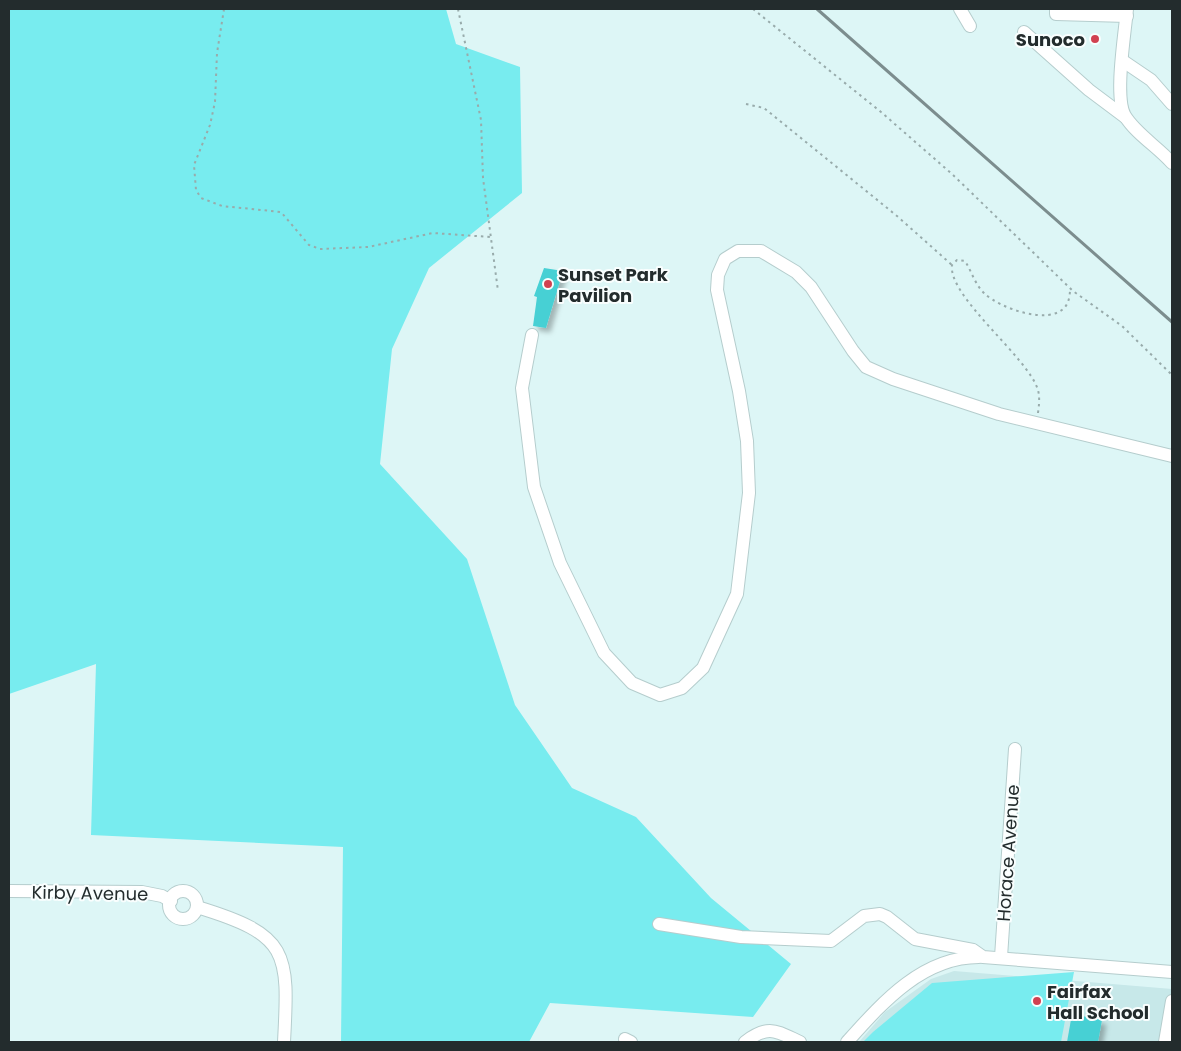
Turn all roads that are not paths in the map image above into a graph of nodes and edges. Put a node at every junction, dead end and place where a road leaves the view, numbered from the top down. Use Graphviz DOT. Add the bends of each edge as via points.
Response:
graph roads {
  1 [pos="960,9"];
  2 [pos="1056,9"];
  3 [pos="1092,12"];
  4 [pos="1127,12"];
  5 [pos="970,26"];
  6 [pos="1024,32"];
  7 [pos="1123,61"];
  8 [pos="1172,104"];
  9 [pos="1126,118"];
  10 [pos="1172,163"];
  11 [pos="532,336"];
  12 [pos="1172,456"];
  13 [pos="1016,749"];
  14 [pos="9,891"];
  15 [pos="171,901"];
  16 [pos="197,907"];
  17 [pos="658,924"];
  18 [pos="982,957"];
  19 [pos="1001,957"];
  20 [pos="1172,972"];
  21 [pos="1172,1001"];
  22 [pos="284,1042"];
  23 [pos="745,1042"];
  24 [pos="800,1042"];
  25 [pos="847,1042"];
  26 [pos="1165,1042"];
  1 -- 5 [label="street"];
  2 -- 3 [label="street" via="1056,14"];
  3 -- 4 [label="street"];
  4 -- 7 [label="street"];
  6 -- 9 [label="street"];
  7 -- 8 [label="street" via="1151,80"];
  7 -- 9 [label="street" via="1119,100"];
  9 -- 10 [label="street"];
  11 -- 12 [label="street" via="523,398 534,487 560,563 604,653 632,683 660,695 682,688 704,668 737,594 749,493 747,442 716,290 725,259 738,251 760,251 796,272 811,287 866,367 981,408"];
  13 -- 19 [label="street, Horace Avenue"];
  14 -- 15 [label="street, Kirby Avenue" via="142,892"];
  15 -- 16 [label="street, Kirby Avenue" via="177,893 188,892 196,900"];
  15 -- 16 [label="street, Kirby Avenue" via="172,912 180,918 191,917"];
  16 -- 22 [label="street, Kirby Avenue" via="256,928 274,945 286,974"];
  17 -- 18 [label="street" via="741,937 831,940 864,916 880,914 887,916 915,940 973,950"];
  18 -- 19 [label="street"];
  18 -- 25 [label="street" via="946,961 921,974 893,994"];
  19 -- 20 [label="street"];
  21 -- 26 [label="street"];
  23 -- 24 [label="street" via="756,1034 771,1030"];
}
